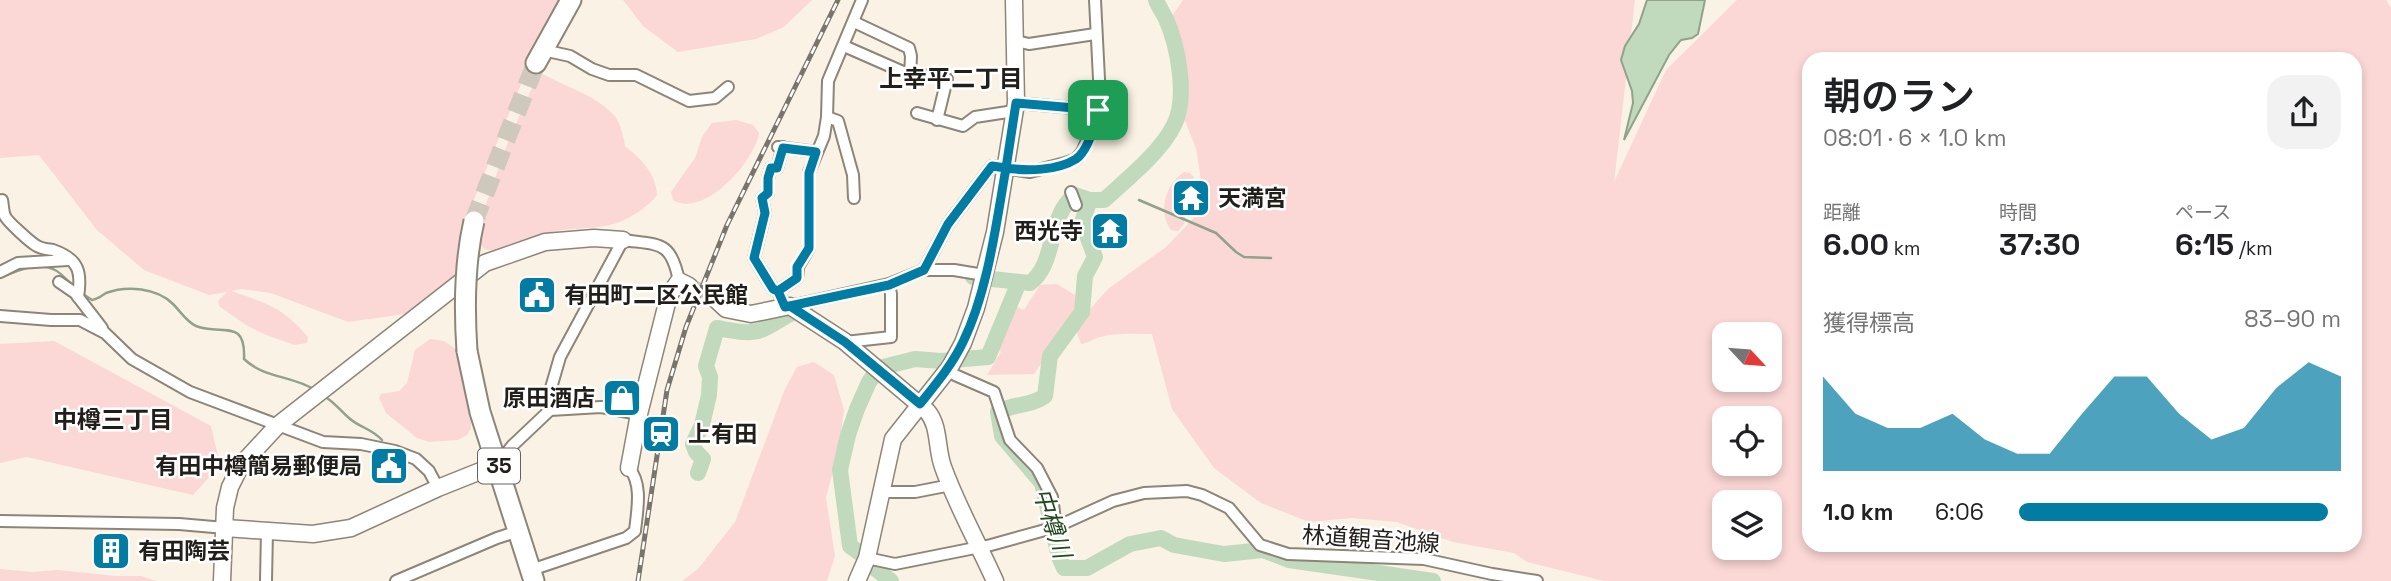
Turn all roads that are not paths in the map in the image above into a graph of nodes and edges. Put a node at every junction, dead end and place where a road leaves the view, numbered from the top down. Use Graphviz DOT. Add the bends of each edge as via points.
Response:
graph roads {
  1 [pos="570,0"];
  2 [pos="862,0"];
  3 [pos="1014,0"];
  4 [pos="1095,0"];
  5 [pos="854,22"];
  6 [pos="1095,34"];
  7 [pos="1016,41"];
  8 [pos="844,46"];
  9 [pos="540,56"];
  10 [pos="910,77"];
  11 [pos="728,88"];
  12 [pos="1015,107"];
  13 [pos="1098,110"];
  14 [pos="917,113"];
  15 [pos="827,117"];
  16 [pos="937,120"];
  17 [pos="816,152"];
  18 [pos="1006,168"];
  19 [pos="1072,192"];
  20 [pos="854,198"];
  21 [pos="2,200"];
  22 [pos="1076,205"];
  23 [pos="474,221"];
  24 [pos="623,240"];
  25 [pos="71,259"];
  26 [pos="924,270"];
  27 [pos="0,272"];
  28 [pos="984,275"];
  29 [pos="59,282"];
  30 [pos="684,283"];
  31 [pos="890,288"];
  32 [pos="778,291"];
  33 [pos="712,296"];
  34 [pos="78,297"];
  35 [pos="788,306"];
  36 [pos="0,316"];
  37 [pos="105,333"];
  38 [pos="845,342"];
  39 [pos="955,375"];
  40 [pos="920,404"];
  41 [pos="550,410"];
  42 [pos="639,414"];
  43 [pos="278,425"];
  44 [pos="498,464"];
  45 [pos="629,468"];
  46 [pos="951,485"];
  47 [pos="438,488"];
  48 [pos="881,492"];
  49 [pos="0,521"];
  50 [pos="1056,527"];
  51 [pos="225,528"];
  52 [pos="267,530"];
  53 [pos="519,531"];
  54 [pos="980,548"];
  55 [pos="867,558"];
  56 [pos="533,576"];
  57 [pos="222,581"];
  58 [pos="265,581"];
  59 [pos="396,581"];
  60 [pos="857,581"];
  61 [pos="995,581"];
  62 [pos="1537,581"];
  1 -- 9 [label="highway"];
  2 -- 5 [label="street"];
  3 -- 7 [label="main road"];
  4 -- 6 [label="street"];
  5 -- 8 [label="street"];
  5 -- 10 [label="street" via="909,48"];
  6 -- 7 [label="street" via="1029,44"];
  6 -- 13 [label="street"];
  7 -- 12 [label="main road"];
  8 -- 10 [label="street"];
  8 -- 15 [label="street" via="828,81"];
  9 -- 11 [label="street" via="570,56 608,75 636,75 689,101 715,98"];
  10 -- 16 [label="street" via="947,79"];
  12 -- 13 [label="street"];
  12 -- 16 [label="street" via="975,117 963,126"];
  12 -- 18 [label="main road"];
  13 -- 18 [label="street" via="1076,159 1030,172"];
  14 -- 16 [label="street"];
  15 -- 17 [label="street"];
  15 -- 20 [label="street" via="838,121 853,175"];
  17 -- 32 [label="street" via="809,173 809,248 797,267 797,278"];
  17 -- 32 [label="street" via="780,147 777,168 771,168 768,178 771,191 762,198 765,213 754,258"];
  18 -- 26 [label="street" via="992,166 948,224"];
  18 -- 28 [label="main road"];
  19 -- 22 [label="street"];
  21 -- 25 [label="street" via="5,217 30,242"];
  23 -- 44 [label="highway, 35, bridge" via="465,285 467,351 480,412"];
  24 -- 30 [label="street" via="665,248"];
  24 -- 41 [label="street" via="560,357"];
  24 -- 43 [label="main road" via="545,242 485,263"];
  25 -- 27 [label="street" via="19,263"];
  25 -- 34 [label="street" via="81,278"];
  26 -- 28 [label="street"];
  26 -- 31 [label="street"];
  28 -- 40 [label="main road" via="963,343"];
  29 -- 34 [label="street"];
  30 -- 42 [label="main road" via="669,295"];
  31 -- 35 [label="street"];
  31 -- 38 [label="street" via="891,337"];
  32 -- 35 [label="street"];
  33 -- 35 [label="main road" via="726,309 751,314"];
  34 -- 37 [label="street"];
  35 -- 38 [label="main road"];
  36 -- 37 [label="street" via="80,320"];
  37 -- 43 [label="street" via="132,359 190,392"];
  38 -- 40 [label="main road"];
  39 -- 50 [label="street" via="995,392 1010,440 1037,468 1052,497"];
  40 -- 46 [label="main road" via="935,420 936,440"];
  40 -- 48 [label="main road" via="893,439"];
  41 -- 42 [label="street" via="601,407"];
  41 -- 44 [label="street"];
  42 -- 45 [label="main road"];
  43 -- 47 [label="street" via="323,442 376,446 416,459"];
  43 -- 51 [label="main road" via="235,474 225,508"];
  44 -- 47 [label="main road"];
  44 -- 53 [label="highway, 35"];
  45 -- 56 [label="street" via="636,485 635,531"];
  46 -- 48 [label="street"];
  46 -- 54 [label="main road"];
  47 -- 52 [label="main road" via="351,528 313,534"];
  48 -- 55 [label="main road"];
  49 -- 51 [label="street"];
  50 -- 54 [label="street, 林道観音池線"];
  50 -- 54 [label="street"];
  50 -- 62 [label="street, 林道観音池線" via="1113,501 1143,493 1186,491 1229,508 1260,545 1287,554 1424,559"];
  51 -- 52 [label="main road"];
  51 -- 57 [label="main road"];
  52 -- 58 [label="street"];
  53 -- 56 [label="highway, 35"];
  53 -- 59 [label="street"];
  54 -- 55 [label="street" via="895,564"];
  54 -- 61 [label="main road"];
  55 -- 60 [label="main road"];
}
